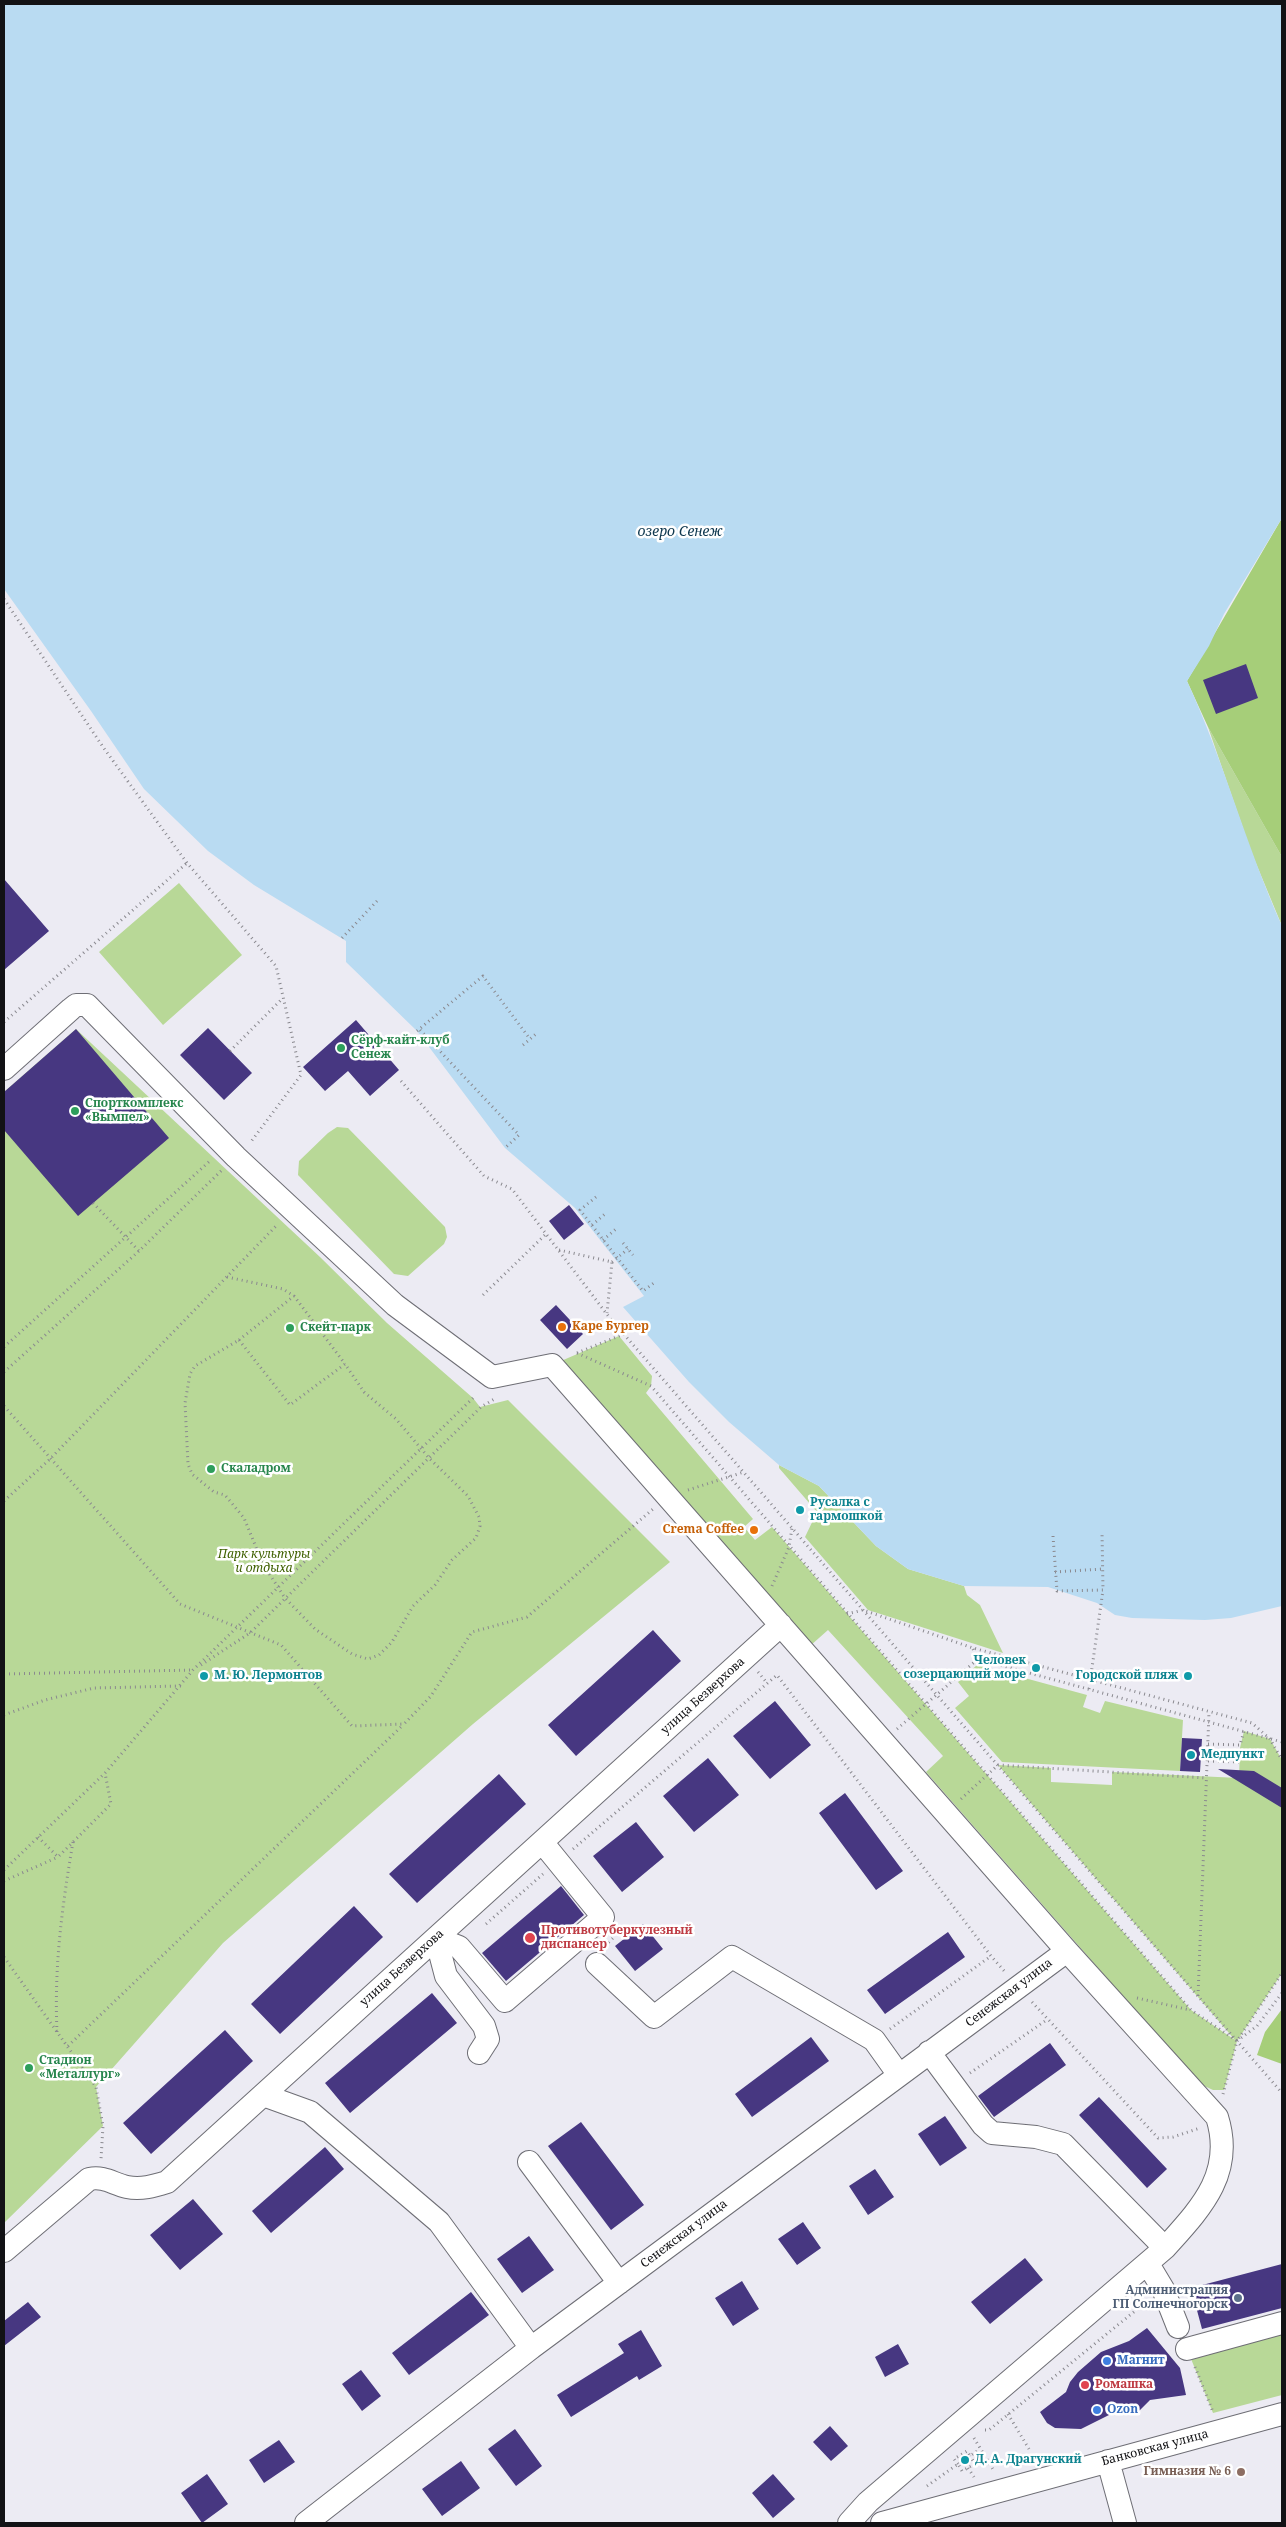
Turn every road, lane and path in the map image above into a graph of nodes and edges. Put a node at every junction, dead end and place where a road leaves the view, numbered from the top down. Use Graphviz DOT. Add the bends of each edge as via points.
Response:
graph roads {
  1 [pos="4,599"];
  2 [pos="187,863"];
  3 [pos="377,901"];
  4 [pos="342,938"];
  5 [pos="284,998"];
  6 [pos="4,1022"];
  7 [pos="538,1033"];
  8 [pos="530,1039"];
  9 [pos="524,1045"];
  10 [pos="230,1051"];
  11 [pos="4,1069"];
  12 [pos="401,1081"];
  13 [pos="505,1148"];
  14 [pos="231,1151"];
  15 [pos="596,1197"];
  16 [pos="93,1203"];
  17 [pos="293,1209"];
  18 [pos="606,1213"];
  19 [pos="592,1225"];
  20 [pos="617,1228"];
  21 [pos="546,1234"];
  22 [pos="125,1238"];
  23 [pos="603,1240"];
  24 [pos="623,1243"];
  25 [pos="628,1249"];
  26 [pos="558,1250"];
  27 [pos="139,1251"];
  28 [pos="633,1255"];
  29 [pos="617,1258"];
  30 [pos="612,1262"];
  31 [pos="227,1277"];
  32 [pos="655,1282"];
  33 [pos="483,1295"];
  34 [pos="294,1296"];
  35 [pos="607,1314"];
  36 [pos="624,1334"];
  37 [pos="239,1340"];
  38 [pos="4,1348"];
  39 [pos="345,1364"];
  40 [pos="4,1372"];
  41 [pos="504,1393"];
  42 [pos="473,1398"];
  43 [pos="4,1406"];
  44 [pos="422,1448"];
  45 [pos="429,1458"];
  46 [pos="50,1459"];
  47 [pos="744,1472"];
  48 [pos="730,1477"];
  49 [pos="668,1496"];
  50 [pos="4,1501"];
  51 [pos="792,1528"];
  52 [pos="1102,1532"];
  53 [pos="1053,1536"];
  54 [pos="789,1547"];
  55 [pos="1102,1569"];
  56 [pos="1056,1572"];
  57 [pos="277,1588"];
  58 [pos="1103,1590"];
  59 [pos="286,1598"];
  60 [pos="764,1606"];
  61 [pos="864,1610"];
  62 [pos="847,1614"];
  63 [pos="781,1626"];
  64 [pos="236,1627"];
  65 [pos="250,1632"];
  66 [pos="973,1648"];
  67 [pos="978,1659"];
  68 [pos="193,1670"];
  69 [pos="4,1674"];
  70 [pos="1090,1680"];
  71 [pos="182,1686"];
  72 [pos="1089,1689"];
  73 [pos="937,1695"];
  74 [pos="926,1705"];
  75 [pos="1209,1712"];
  76 [pos="4,1715"];
  77 [pos="1209,1722"];
  78 [pos="404,1724"];
  79 [pos="1244,1731"];
  80 [pos="1270,1738"];
  81 [pos="883,1741"];
  82 [pos="1282,1742"];
  83 [pos="1208,1744"];
  84 [pos="1282,1760"];
  85 [pos="1208,1761"];
  86 [pos="1240,1762"];
  87 [pos="998,1765"];
  88 [pos="105,1773"];
  89 [pos="987,1776"];
  90 [pos="1207,1778"];
  91 [pos="946,1814"];
  92 [pos="38,1837"];
  93 [pos="73,1842"];
  94 [pos="542,1842"];
  95 [pos="58,1857"];
  96 [pos="558,1861"];
  97 [pos="4,1870"];
  98 [pos="4,1882"];
  99 [pos="436,1938"];
  100 [pos="459,1947"];
  101 [pos="1067,1950"];
  102 [pos="991,1956"];
  103 [pos="4,1957"];
  104 [pos="597,1964"];
  105 [pos="1282,1973"];
  106 [pos="1018,1987"];
  107 [pos="1103,1990"];
  108 [pos="1282,1993"];
  109 [pos="1198,1996"];
  110 [pos="1190,2010"];
  111 [pos="1048,2019"];
  112 [pos="58,2032"];
  113 [pos="874,2040"];
  114 [pos="1237,2041"];
  115 [pos="68,2046"];
  116 [pos="929,2052"];
  117 [pos="479,2053"];
  118 [pos="899,2075"];
  119 [pos="954,2085"];
  120 [pos="1282,2094"];
  121 [pos="263,2095"];
  122 [pos="1218,2120"];
  123 [pos="529,2162"];
  124 [pos="100,2177"];
  125 [pos="1165,2248"];
  126 [pos="4,2252"];
  127 [pos="1148,2264"];
  128 [pos="619,2283"];
  129 [pos="1163,2289"];
  130 [pos="1282,2323"];
  131 [pos="1178,2327"];
  132 [pos="531,2348"];
  133 [pos="1187,2349"];
  134 [pos="1008,2414"];
  135 [pos="1282,2414"];
  136 [pos="979,2431"];
  137 [pos="969,2432"];
  138 [pos="1029,2448"];
  139 [pos="980,2449"];
  140 [pos="970,2456"];
  141 [pos="1108,2461"];
  142 [pos="958,2464"];
  143 [pos="968,2468"];
  144 [pos="994,2471"];
  145 [pos="974,2477"];
  146 [pos="928,2479"];
  147 [pos="306,2523"];
  148 [pos="848,2523"];
  149 [pos="882,2523"];
  150 [pos="1125,2523"];
  1 -- 2 [label="path" via="103,747"];
  2 -- 5 [label="path" via="276,966"];
  2 -- 6 [label="path"];
  3 -- 4 [label="path"];
  5 -- 10 [label="path"];
  5 -- 14 [label="path" via="302,1075 259,1132"];
  7 -- 8 [label="path"];
  8 -- 9 [label="path"];
  8 -- 13 [label="path" via="483,976 418,1030 519,1135"];
  11 -- 14 [label="street" via="76,1005 87,1005"];
  12 -- 21 [label="path" via="484,1176 512,1189"];
  14 -- 17 [label="street"];
  14 -- 22 [label="path"];
  14 -- 27 [label="path"];
  15 -- 19 [label="path" via="580,1210"];
  16 -- 22 [label="path"];
  17 -- 31 [label="path"];
  17 -- 49 [label="street" via="395,1305 492,1377 552,1365"];
  18 -- 19 [label="path"];
  19 -- 23 [label="path"];
  20 -- 23 [label="path"];
  21 -- 26 [label="path"];
  21 -- 33 [label="path"];
  22 -- 27 [label="path"];
  22 -- 38 [label="path"];
  23 -- 29 [label="path"];
  24 -- 25 [label="path"];
  25 -- 28 [label="path"];
  25 -- 29 [label="path"];
  26 -- 30 [label="path"];
  26 -- 35 [label="path"];
  27 -- 40 [label="path"];
  29 -- 30 [label="path"];
  29 -- 32 [label="path" via="643,1291"];
  30 -- 35 [label="path"];
  31 -- 34 [label="path" via="283,1289"];
  31 -- 46 [label="path"];
  34 -- 37 [label="path"];
  34 -- 39 [label="path"];
  35 -- 36 [label="path"];
  36 -- 47 [label="path"];
  36 -- 48 [label="path" via="577,1353 651,1386"];
  37 -- 39 [label="path" via="290,1405"];
  37 -- 57 [label="path" via="195,1366 190,1374 185,1404 188,1464 192,1474 214,1492 225,1495 244,1518"];
  39 -- 44 [label="path" via="364,1392 381,1404"];
  41 -- 45 [label="path" via="480,1407"];
  42 -- 44 [label="path"];
  43 -- 46 [label="path"];
  44 -- 45 [label="path"];
  44 -- 57 [label="path"];
  45 -- 59 [label="path"];
  45 -- 59 [label="path" via="468,1496 480,1526 476,1538 452,1560 413,1606 392,1642 379,1655 368,1659 352,1654 315,1629"];
  46 -- 50 [label="path"];
  46 -- 64 [label="path" via="180,1604"];
  47 -- 48 [label="path"];
  47 -- 51 [label="path"];
  48 -- 49 [label="path"];
  48 -- 54 [label="path"];
  49 -- 60 [label="street"];
  49 -- 78 [label="path" via="527,1617 472,1632 431,1696"];
  51 -- 54 [label="path"];
  51 -- 61 [label="path"];
  52 -- 55 [label="path"];
  53 -- 56 [label="path"];
  54 -- 60 [label="path"];
  54 -- 62 [label="path"];
  55 -- 56 [label="path"];
  55 -- 58 [label="path"];
  56 -- 58 [label="path" via="1057,1591"];
  57 -- 59 [label="path"];
  57 -- 64 [label="path"];
  58 -- 70 [label="path"];
  59 -- 65 [label="path"];
  60 -- 63 [label="street"];
  61 -- 62 [label="path"];
  61 -- 66 [label="path"];
  61 -- 73 [label="path"];
  62 -- 74 [label="path"];
  63 -- 81 [label="street"];
  63 -- 94 [label="street, улица Безверхова"];
  64 -- 65 [label="path"];
  64 -- 68 [label="path"];
  65 -- 68 [label="path"];
  65 -- 78 [label="path" via="281,1645 352,1726"];
  66 -- 67 [label="path"];
  66 -- 70 [label="path"];
  67 -- 72 [label="path"];
  67 -- 73 [label="path"];
  68 -- 69 [label="path"];
  68 -- 71 [label="path"];
  70 -- 72 [label="path"];
  70 -- 75 [label="path"];
  71 -- 76 [label="path" via="94,1688 45,1700"];
  71 -- 88 [label="path"];
  72 -- 77 [label="path"];
  73 -- 74 [label="path"];
  73 -- 87 [label="path"];
  74 -- 81 [label="path"];
  74 -- 89 [label="path"];
  75 -- 77 [label="path"];
  75 -- 80 [label="path" via="1252,1723"];
  77 -- 79 [label="path"];
  77 -- 83 [label="path"];
  78 -- 115 [label="path"];
  79 -- 80 [label="path"];
  79 -- 83 [label="path" via="1240,1745"];
  80 -- 82 [label="path"];
  80 -- 84 [label="path"];
  81 -- 91 [label="street"];
  83 -- 85 [label="path"];
  85 -- 86 [label="path"];
  85 -- 90 [label="path"];
  87 -- 89 [label="path"];
  87 -- 90 [label="path"];
  87 -- 109 [label="path"];
  88 -- 92 [label="path"];
  88 -- 93 [label="path" via="111,1804"];
  89 -- 91 [label="path"];
  89 -- 110 [label="path"];
  90 -- 109 [label="path"];
  91 -- 101 [label="street"];
  92 -- 95 [label="path"];
  92 -- 97 [label="path"];
  93 -- 95 [label="path"];
  93 -- 112 [label="path" via="58,1935 55,1986"];
  94 -- 96 [label="street"];
  94 -- 99 [label="street, улица Безверхова"];
  95 -- 98 [label="path"];
  96 -- 100 [label="path"];
  96 -- 100 [label="street" via="603,1917 505,2001"];
  96 -- 102 [label="path" via="777,1675"];
  99 -- 100 [label="street"];
  99 -- 117 [label="street" via="446,1976 484,2026 488,2039"];
  99 -- 121 [label="street, улица Безверхова"];
  101 -- 106 [label="street, Сенежская улица"];
  101 -- 107 [label="street"];
  102 -- 106 [label="path"];
  102 -- 113 [label="path"];
  103 -- 112 [label="path"];
  104 -- 113 [label="street" via="654,2017 732,1957"];
  105 -- 114 [label="path"];
  106 -- 111 [label="path"];
  106 -- 116 [label="street, Сенежская улица"];
  107 -- 110 [label="path"];
  107 -- 122 [label="street"];
  108 -- 114 [label="path" via="1257,2026"];
  109 -- 114 [label="path"];
  110 -- 114 [label="path"];
  111 -- 119 [label="path"];
  111 -- 122 [label="path" via="1158,2138 1173,2137"];
  112 -- 115 [label="path"];
  113 -- 118 [label="street"];
  114 -- 120 [label="path"];
  114 -- 122 [label="path"];
  115 -- 124 [label="path" via="96,2087 103,2126"];
  116 -- 118 [label="street, Сенежская улица"];
  116 -- 119 [label="street"];
  118 -- 128 [label="street, Сенежская улица"];
  119 -- 125 [label="street" via="983,2125 992,2132 1063,2144"];
  121 -- 124 [label="street, улица Безверхова" via="167,2182 128,2187"];
  121 -- 132 [label="street" via="310,2112 439,2222"];
  122 -- 125 [label="street" via="1221,2162 1212,2190"];
  123 -- 128 [label="street"];
  124 -- 126 [label="street" via="90,2179"];
  125 -- 127 [label="street"];
  127 -- 129 [label="street"];
  127 -- 148 [label="street" via="868,2502"];
  128 -- 132 [label="street, Сенежская улица"];
  129 -- 131 [label="street"];
  129 -- 134 [label="path"];
  130 -- 133 [label="street"];
  132 -- 147 [label="street, Сенежская улица"];
  134 -- 136 [label="path" via="989,2430"];
  134 -- 138 [label="path"];
  135 -- 141 [label="street, Банковская улица"];
  137 -- 139 [label="path"];
  139 -- 140 [label="path"];
  139 -- 144 [label="path"];
  140 -- 142 [label="path" via="968,2451 954,2459"];
  140 -- 143 [label="path" via="975,2464"];
  141 -- 149 [label="street, Банковская улица"];
  141 -- 150 [label="street"];
  142 -- 143 [label="path" via="962,2471"];
  142 -- 146 [label="path" via="926,2488"];
  143 -- 145 [label="path"];
}
